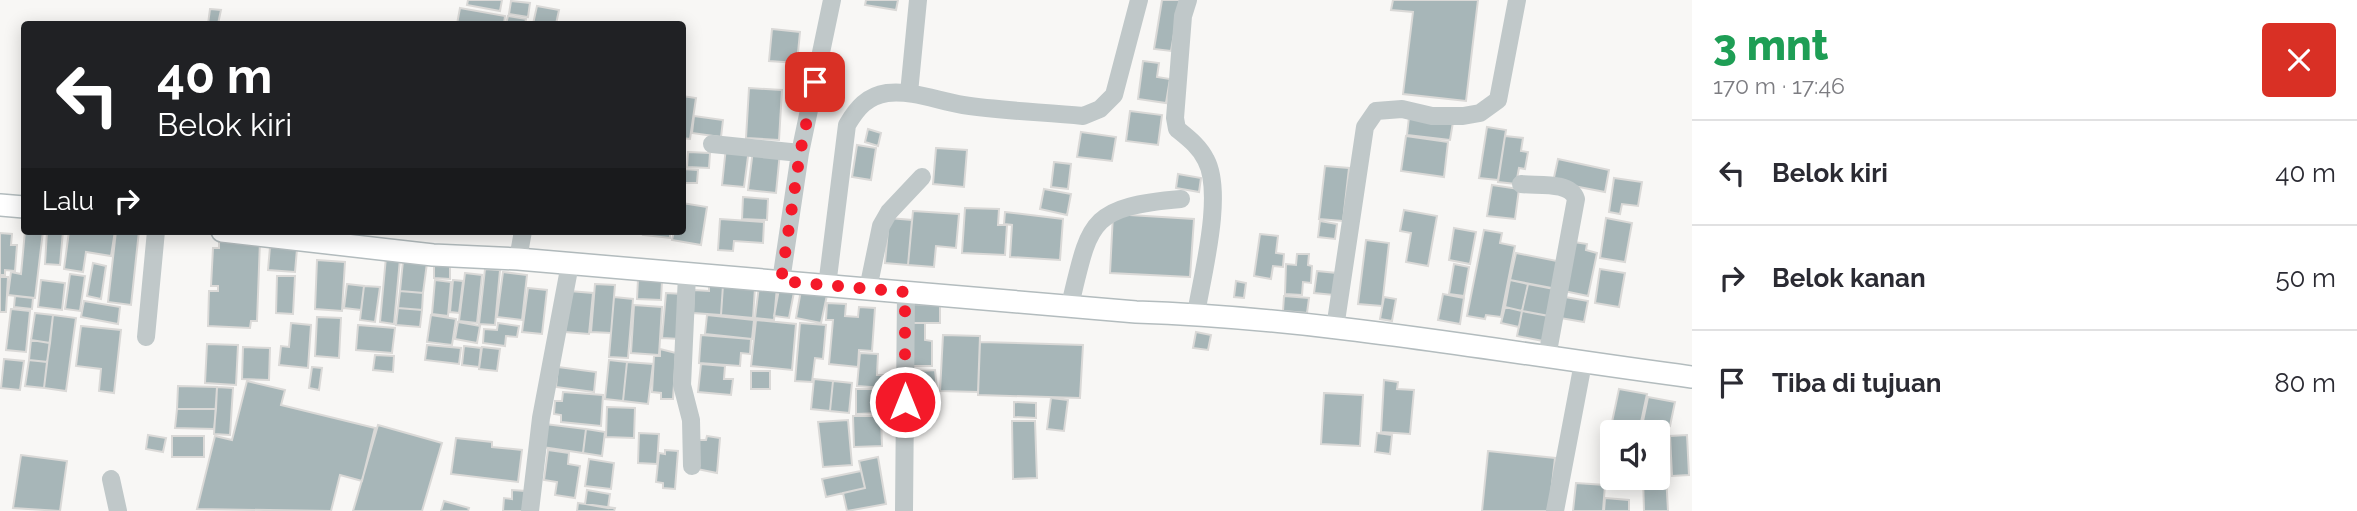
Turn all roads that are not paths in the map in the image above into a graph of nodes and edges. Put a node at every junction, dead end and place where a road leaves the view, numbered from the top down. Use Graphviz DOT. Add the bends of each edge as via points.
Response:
graph roads {
  1 [pos="832,0"];
  2 [pos="918,0"];
  3 [pos="1139,0"];
  4 [pos="1188,0"];
  5 [pos="1517,0"];
  6 [pos="909,93"];
  7 [pos="712,144"];
  8 [pos="800,153"];
  9 [pos="922,177"];
  10 [pos="1521,184"];
  11 [pos="1181,199"];
  12 [pos="0,205"];
  13 [pos="21,207"];
  14 [pos="156,235"];
  15 [pos="263,235"];
  16 [pos="522,235"];
  17 [pos="518,259"];
  18 [pos="570,264"];
  19 [pos="687,275"];
  20 [pos="781,281"];
  21 [pos="827,286"];
  22 [pos="868,289"];
  23 [pos="905,292"];
  24 [pos="1070,305"];
  25 [pos="1196,314"];
  26 [pos="1335,328"];
  27 [pos="146,337"];
  28 [pos="1547,357"];
  29 [pos="1583,363"];
  30 [pos="1692,377"];
  31 [pos="692,466"];
  32 [pos="111,479"];
  33 [pos="118,511"];
  34 [pos="530,511"];
  35 [pos="904,511"];
  36 [pos="1555,511"];
  1 -- 8 [label="street"];
  2 -- 6 [label="street"];
  3 -- 6 [label="street" via="1114,95 1100,109 1083,116 962,105"];
  4 -- 25 [label="street" via="1175,118 1177,129 1198,147 1212,175 1212,209"];
  5 -- 26 [label="street" via="1498,100 1480,113 1463,116 1376,111 1365,127"];
  6 -- 21 [label="street" via="868,99 846,125"];
  7 -- 8 [label="street"];
  8 -- 20 [label="street"];
  9 -- 22 [label="street" via="881,226"];
  10 -- 28 [label="street" via="1567,187 1576,199"];
  11 -- 24 [label="street" via="1129,206 1095,223 1085,240"];
  12 -- 13 [label="main road"];
  14 -- 27 [label="street"];
  15 -- 17 [label="main road" via="433,255"];
  16 -- 17 [label="street"];
  17 -- 18 [label="main road"];
  18 -- 19 [label="main road"];
  18 -- 34 [label="street" via="541,418"];
  19 -- 20 [label="main road"];
  19 -- 31 [label="street" via="682,385 691,420"];
  20 -- 21 [label="main road"];
  21 -- 22 [label="main road"];
  22 -- 23 [label="main road"];
  23 -- 24 [label="main road"];
  23 -- 35 [label="street"];
  24 -- 25 [label="main road"];
  25 -- 26 [label="main road"];
  26 -- 28 [label="main road"];
  28 -- 29 [label="main road"];
  29 -- 30 [label="main road"];
  29 -- 36 [label="street"];
  32 -- 33 [label="street"];
}
